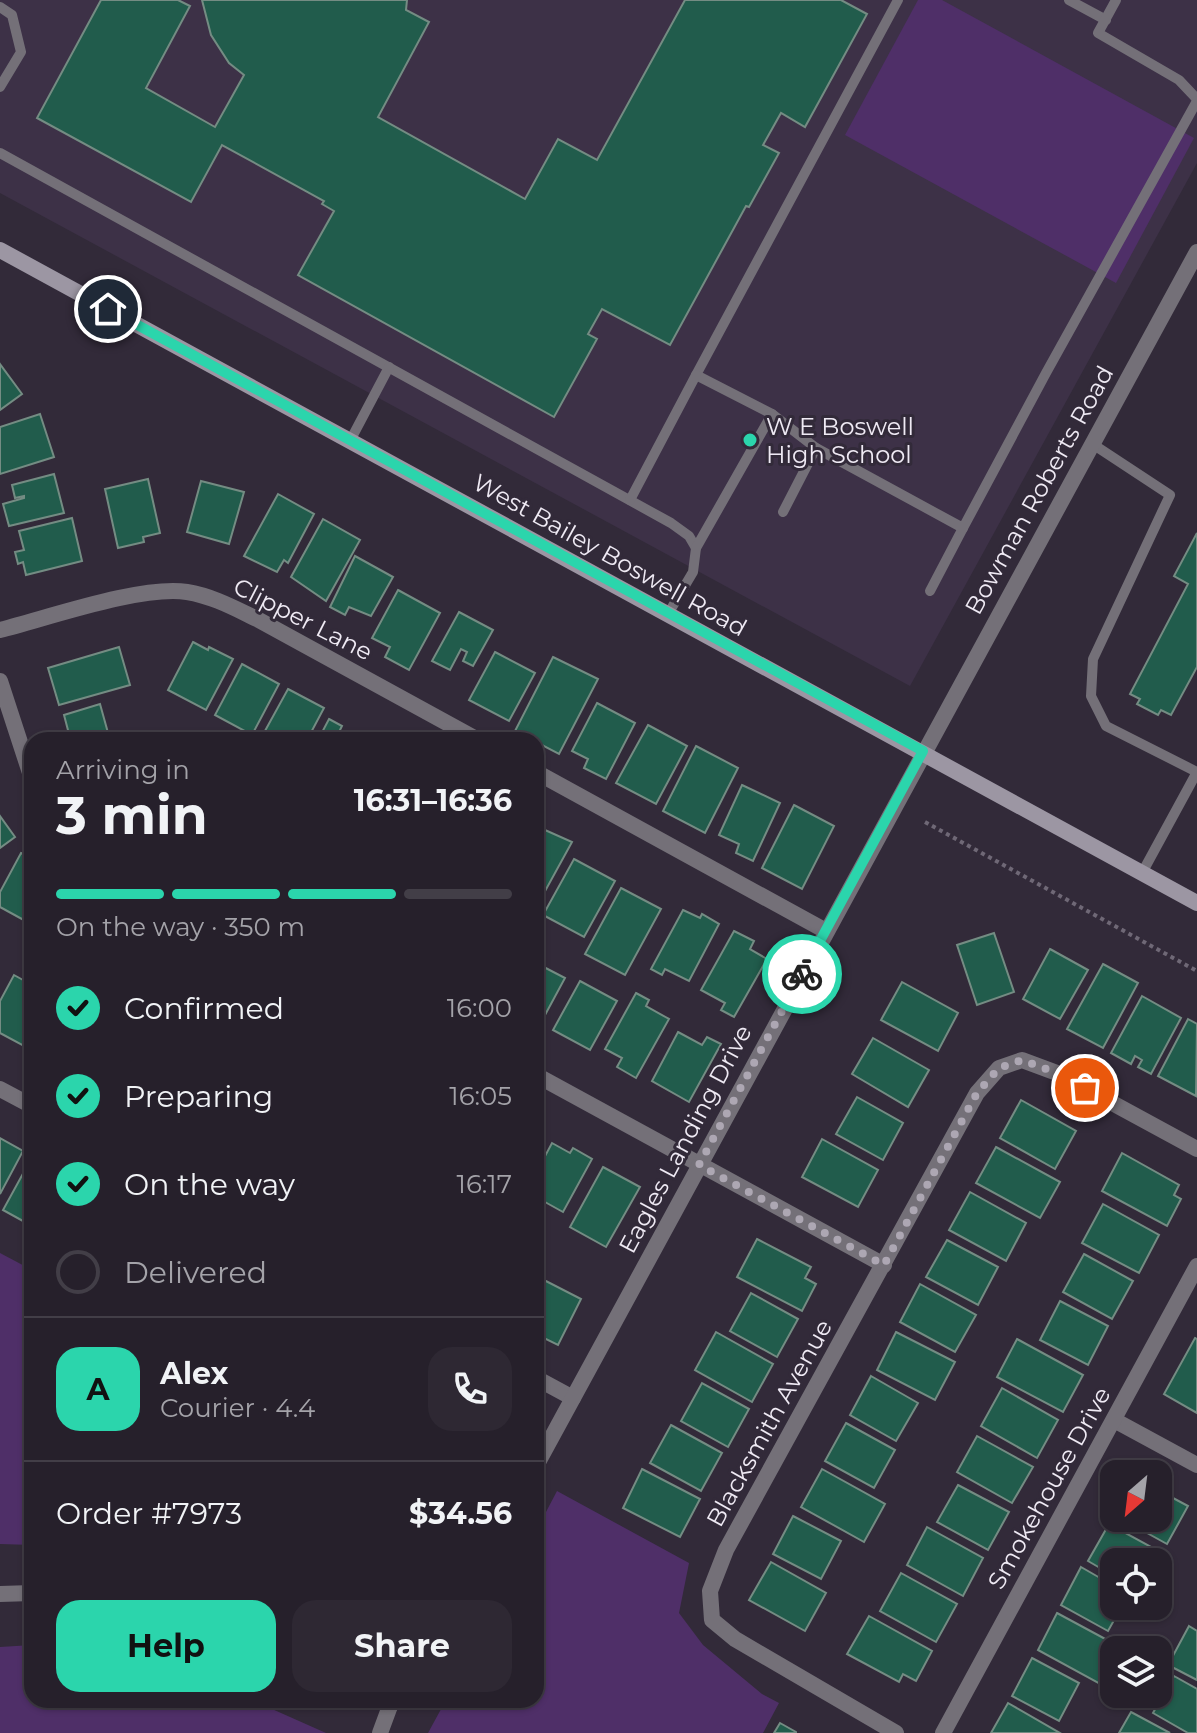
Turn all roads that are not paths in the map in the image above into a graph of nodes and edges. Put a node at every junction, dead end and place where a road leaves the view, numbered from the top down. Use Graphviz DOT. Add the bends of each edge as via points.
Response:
graph roads {
  1 [pos="898,0"];
  2 [pos="1069,0"];
  3 [pos="1116,0"];
  4 [pos="0,7"];
  5 [pos="1106,20"];
  6 [pos="0,87"];
  7 [pos="1197,100"];
  8 [pos="0,153"];
  9 [pos="0,250"];
  10 [pos="1197,252"];
  11 [pos="389,367"];
  12 [pos="696,375"];
  13 [pos="772,414"];
  14 [pos="350,441"];
  15 [pos="1091,443"];
  16 [pos="816,448"];
  17 [pos="630,500"];
  18 [pos="783,512"];
  19 [pos="963,528"];
  20 [pos="696,548"];
  21 [pos="930,591"];
  22 [pos="668,614"];
  23 [pos="0,630"];
  24 [pos="0,681"];
  25 [pos="463,732"];
  26 [pos="923,751"];
  27 [pos="24,754"];
  28 [pos="1197,772"];
  29 [pos="544,776"];
  30 [pos="1142,873"];
  31 [pos="1197,903"];
  32 [pos="826,931"];
  33 [pos="544,1079"];
  34 [pos="0,1089"];
  35 [pos="24,1102"];
  36 [pos="1197,1149"];
  37 [pos="699,1165"];
  38 [pos="884,1265"];
  39 [pos="1197,1266"];
  40 [pos="544,1382"];
  41 [pos="573,1398"];
  42 [pos="1114,1420"];
  43 [pos="544,1451"];
  44 [pos="1197,1465"];
  45 [pos="24,1593"];
  46 [pos="0,1594"];
  47 [pos="386,1708"];
  48 [pos="380,1733"];
  49 [pos="896,1733"];
  50 [pos="943,1733"];
  1 -- 12 [label="lane"];
  2 -- 5 [label="lane"];
  3 -- 5 [label="lane"];
  4 -- 6 [label="lane" via="12,15 21,52"];
  5 -- 7 [label="lane" via="1098,33 1179,80"];
  7 -- 19 [label="lane"];
  8 -- 11 [label="lane"];
  9 -- 14 [label="main road, West Bailey Boswell Road"];
  10 -- 15 [label="street, Bowman Roberts Road"];
  11 -- 14 [label="lane"];
  11 -- 17 [label="lane"];
  12 -- 13 [label="lane"];
  12 -- 17 [label="lane"];
  13 -- 16 [label="lane"];
  13 -- 20 [label="lane"];
  14 -- 22 [label="main road, West Bailey Boswell Road"];
  15 -- 26 [label="street, Bowman Roberts Road"];
  15 -- 28 [label="lane" via="1170,495 1093,659 1091,696 1106,726"];
  16 -- 18 [label="lane"];
  16 -- 19 [label="lane"];
  17 -- 20 [label="lane" via="689,536"];
  19 -- 21 [label="lane"];
  20 -- 22 [label="lane" via="693,572"];
  22 -- 26 [label="main road, West Bailey Boswell Road"];
  23 -- 25 [label="street, Clipper Lane" via="157,591 187,592 257,619"];
  24 -- 27 [label="street"];
  26 -- 30 [label="main road, West Bailey Boswell Road"];
  26 -- 32 [label="street, Eagles Landing Drive"];
  28 -- 30 [label="lane"];
  29 -- 32 [label="street"];
  30 -- 31 [label="main road, West Bailey Boswell Road"];
  32 -- 37 [label="street, Eagles Landing Drive"];
  33 -- 37 [label="street"];
  34 -- 35 [label="street"];
  36 -- 38 [label="street, Blacksmith Avenue" via="1057,1073 1022,1060 999,1068 977,1093"];
  37 -- 38 [label="street"];
  37 -- 41 [label="street, Eagles Landing Drive"];
  38 -- 49 [label="street, Blacksmith Avenue" via="726,1550 710,1591 712,1620 735,1639"];
  39 -- 42 [label="street, Smokehouse Drive"];
  40 -- 41 [label="street"];
  41 -- 43 [label="street, Eagles Landing Drive"];
  42 -- 44 [label="street"];
  42 -- 50 [label="street, Smokehouse Drive"];
  45 -- 46 [label="street"];
  47 -- 48 [label="street"];
}
